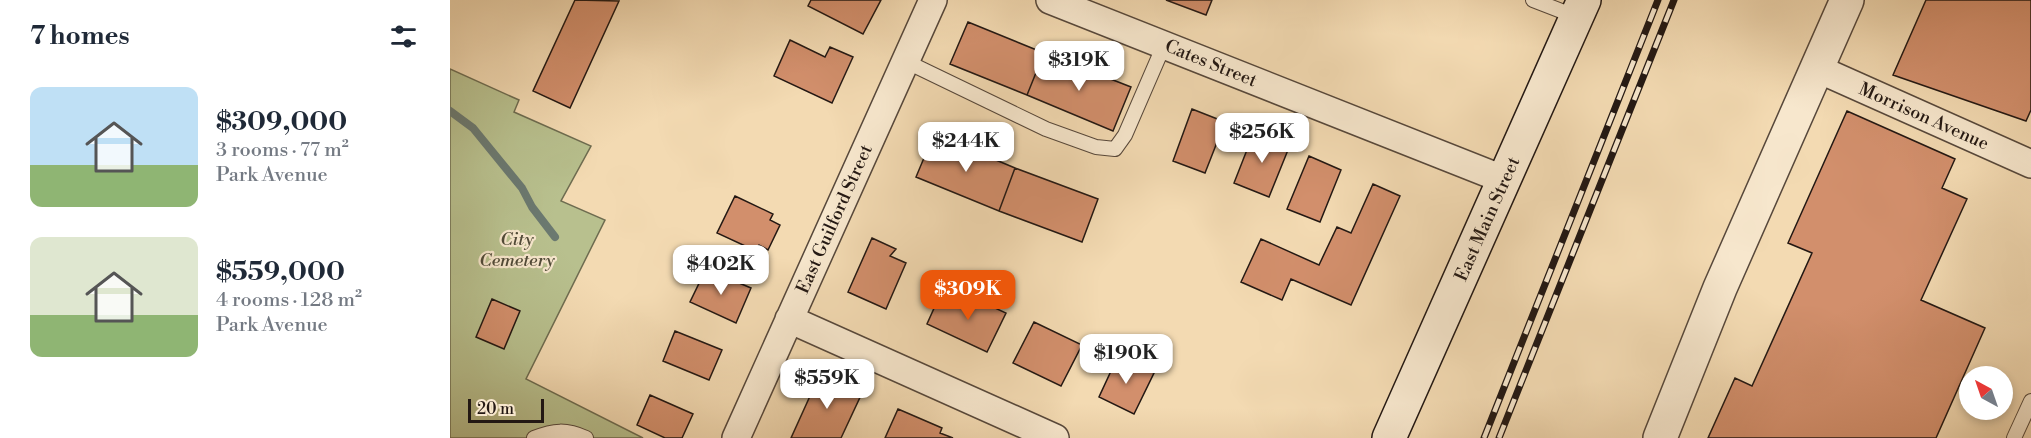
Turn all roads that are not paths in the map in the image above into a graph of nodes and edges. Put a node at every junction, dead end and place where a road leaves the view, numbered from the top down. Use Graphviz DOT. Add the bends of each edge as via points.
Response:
graph roads {
  1 [pos="933,0"];
  2 [pos="1050,0"];
  3 [pos="1533,0"];
  4 [pos="1847,0"];
  5 [pos="1580,9"];
  6 [pos="1164,45"];
  7 [pos="905,61"];
  8 [pos="1816,68"];
  9 [pos="2031,164"];
  10 [pos="1505,180"];
  11 [pos="789,319"];
  12 [pos="2031,401"];
  13 [pos="534,438"];
  14 [pos="586,438"];
  15 [pos="736,438"];
  16 [pos="1055,438"];
  17 [pos="1389,438"];
  18 [pos="1660,438"];
  19 [pos="2014,438"];
  1 -- 7 [label="street, East Guilford Street"];
  2 -- 6 [label="street, Cates Street"];
  3 -- 5 [label="lane"];
  4 -- 8 [label="street"];
  5 -- 10 [label="street, East Main Street"];
  6 -- 7 [label="lane" via="1116,149 1096,147 1046,129"];
  6 -- 10 [label="street, Cates Street"];
  7 -- 11 [label="street, East Guilford Street"];
  8 -- 9 [label="street, Morrison Avenue"];
  8 -- 18 [label="street"];
  10 -- 17 [label="street, East Main Street"];
  11 -- 15 [label="street, East Guilford Street"];
  11 -- 16 [label="street"];
  12 -- 19 [label="lane"];
  13 -- 14 [label="lane" via="548,432 571,431"];
}
